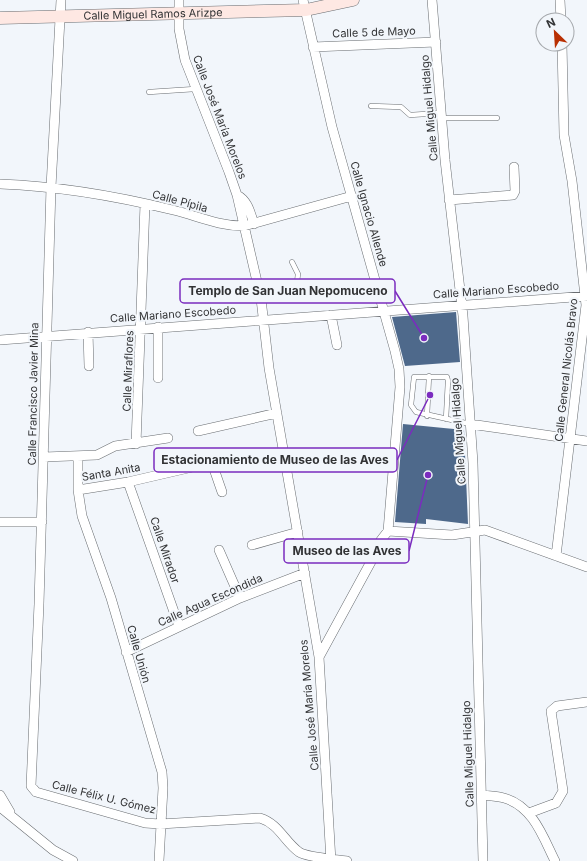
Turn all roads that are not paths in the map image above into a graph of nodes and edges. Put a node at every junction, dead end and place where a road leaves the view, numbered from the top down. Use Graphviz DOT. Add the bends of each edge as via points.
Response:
graph roads {
  1 [pos="61,0"];
  2 [pos="179,0"];
  3 [pos="353,0"];
  4 [pos="432,0"];
  5 [pos="560,0"];
  6 [pos="304,5"];
  7 [pos="561,12"];
  8 [pos="178,14"];
  9 [pos="0,18"];
  10 [pos="60,18"];
  11 [pos="436,42"];
  12 [pos="314,47"];
  13 [pos="562,52"];
  14 [pos="195,89"];
  15 [pos="149,92"];
  16 [pos="371,106"];
  17 [pos="441,115"];
  18 [pos="497,118"];
  19 [pos="514,167"];
  20 [pos="0,184"];
  21 [pos="51,187"];
  22 [pos="236,195"];
  23 [pos="352,196"];
  24 [pos="449,200"];
  25 [pos="145,204"];
  26 [pos="254,224"];
  27 [pos="244,226"];
  28 [pos="292,262"];
  29 [pos="586,296"];
  30 [pos="261,299"];
  31 [pos="462,304"];
  32 [pos="383,311"];
  33 [pos="331,315"];
  34 [pos="264,321"];
  35 [pos="158,327"];
  36 [pos="141,328"];
  37 [pos="88,332"];
  38 [pos="47,336"];
  39 [pos="0,340"];
  40 [pos="337,345"];
  41 [pos="89,366"];
  42 [pos="430,376"];
  43 [pos="158,378"];
  44 [pos="399,403"];
  45 [pos="411,405"];
  46 [pos="277,413"];
  47 [pos="427,416"];
  48 [pos="446,419"];
  49 [pos="470,424"];
  50 [pos="198,431"];
  51 [pos="168,438"];
  52 [pos="571,439"];
  53 [pos="587,441"];
  54 [pos="136,444"];
  55 [pos="44,456"];
  56 [pos="78,456"];
  57 [pos="128,482"];
  58 [pos="78,490"];
  59 [pos="222,492"];
  60 [pos="0,522"];
  61 [pos="42,522"];
  62 [pos="475,530"];
  63 [pos="388,531"];
  64 [pos="298,532"];
  65 [pos="252,545"];
  66 [pos="219,550"];
  67 [pos="556,556"];
  68 [pos="587,567"];
  69 [pos="305,573"];
  70 [pos="240,598"];
  71 [pos="179,626"];
  72 [pos="126,652"];
  73 [pos="319,657"];
  74 [pos="587,702"];
  75 [pos="33,789"];
  76 [pos="0,795"];
  77 [pos="482,795"];
  78 [pos="0,807"];
  79 [pos="529,813"];
  80 [pos="11,815"];
  81 [pos="160,824"];
  82 [pos="331,860"];
  83 [pos="73,861"];
  84 [pos="159,861"];
  85 [pos="347,861"];
  86 [pos="483,861"];
  87 [pos="555,861"];
  1 -- 10 [label="street, Calle Francisco Javier Mina"];
  2 -- 8 [label="street, Calle José María Morelos"];
  3 -- 6 [label="street, Calle Miguel Ramos Arizpe"];
  4 -- 11 [label="street, Calle Miguel Hidalgo"];
  5 -- 7 [label="street"];
  6 -- 8 [label="street, Calle Miguel Ramos Arizpe"];
  6 -- 12 [label="street, Calle Ignacio Allende"];
  8 -- 10 [label="street, Calle Miguel Ramos Arizpe"];
  8 -- 14 [label="street, Calle José María Morelos" via="184,55"];
  9 -- 10 [label="street, Calle Miguel Ramos Arizpe"];
  10 -- 21 [label="street, Calle Francisco Javier Mina"];
  11 -- 12 [label="street, Calle 5 de Mayo"];
  11 -- 17 [label="street, Calle Miguel Hidalgo"];
  12 -- 23 [label="street, Calle Ignacio Allende" via="332,127"];
  13 -- 29 [label="street, Calle General Nicolás Bravo" via="564,135"];
  14 -- 15 [label="lane"];
  14 -- 22 [label="street, Calle José María Morelos" via="230,172"];
  16 -- 17 [label="lane" via="401,107 410,115"];
  17 -- 18 [label="lane"];
  17 -- 24 [label="street, Calle Miguel Hidalgo"];
  19 -- 24 [label="street" via="515,191 510,197"];
  20 -- 21 [label="street, Calle Pípila"];
  21 -- 25 [label="street, Calle Pípila"];
  21 -- 38 [label="street, Calle Francisco Javier Mina"];
  22 -- 26 [label="street, Calle José María Morelos" via="243,198"];
  22 -- 27 [label="street, Calle José María Morelos"];
  23 -- 26 [label="street, Calle Pípila"];
  23 -- 32 [label="street, Calle Ignacio Allende"];
  24 -- 31 [label="street, Calle Miguel Hidalgo"];
  25 -- 27 [label="street, Calle Pípila" via="226,226"];
  25 -- 36 [label="street, Calle Miraflores"];
  26 -- 27 [label="street, Calle Pípila"];
  27 -- 30 [label="street, Calle José María Morelos"];
  28 -- 30 [label="lane" via="298,274 297,282"];
  29 -- 31 [label="street, Calle Mariano Escobedo"];
  29 -- 52 [label="street, Calle General Nicolás Bravo"];
  30 -- 34 [label="street, Calle José María Morelos"];
  31 -- 32 [label="street, Calle Mariano Escobedo"];
  31 -- 49 [label="street, Calle Miguel Hidalgo"];
  32 -- 33 [label="street, Calle Mariano Escobedo"];
  32 -- 44 [label="street, Calle Ignacio Allende" via="399,369"];
  33 -- 34 [label="street, Calle Mariano Escobedo"];
  33 -- 40 [label="street"];
  34 -- 35 [label="street, Calle Mariano Escobedo"];
  34 -- 46 [label="street, Calle José María Morelos"];
  35 -- 36 [label="street, Calle Mariano Escobedo"];
  35 -- 43 [label="street"];
  36 -- 37 [label="street, Calle Mariano Escobedo"];
  36 -- 54 [label="street, Calle Miraflores"];
  37 -- 38 [label="street, Calle Mariano Escobedo"];
  37 -- 41 [label="street"];
  38 -- 39 [label="street, Calle Mariano Escobedo"];
  38 -- 55 [label="street, Calle Francisco Javier Mina"];
  42 -- 45 [label="lane" via="414,378"];
  42 -- 47 [label="lane"];
  42 -- 48 [label="lane" via="448,379"];
  44 -- 45 [label="lane"];
  44 -- 63 [label="street, Calle Ignacio Allende"];
  45 -- 47 [label="lane" via="416,412"];
  46 -- 50 [label="street"];
  46 -- 64 [label="street, Calle José María Morelos"];
  47 -- 48 [label="lane"];
  48 -- 49 [label="lane"];
  49 -- 52 [label="street"];
  49 -- 62 [label="street, Calle Miguel Hidalgo"];
  51 -- 54 [label="street"];
  52 -- 53 [label="street"];
  52 -- 67 [label="street, Calle General Nicolás Bravo"];
  54 -- 56 [label="street" via="115,446 97,455"];
  55 -- 56 [label="street"];
  55 -- 61 [label="street, Calle Francisco Javier Mina"];
  56 -- 58 [label="street, Calle Unión"];
  57 -- 58 [label="street, Santa Anita"];
  57 -- 59 [label="street, Santa Anita" via="210,463"];
  57 -- 71 [label="street, Calle Mirador"];
  58 -- 72 [label="street, Calle Unión" via="82,516 104,576"];
  60 -- 61 [label="street"];
  61 -- 75 [label="street, Calle Francisco Javier Mina" via="30,781"];
  62 -- 63 [label="street" via="452,535"];
  62 -- 67 [label="street" via="490,531"];
  62 -- 77 [label="street, Calle Miguel Hidalgo"];
  63 -- 73 [label="street, Calle Ignacio Allende"];
  64 -- 65 [label="street"];
  64 -- 69 [label="street, Calle José María Morelos"];
  66 -- 70 [label="street"];
  67 -- 68 [label="street"];
  69 -- 70 [label="street, Calle Agua Escondida"];
  69 -- 73 [label="street, Calle José María Morelos"];
  70 -- 71 [label="street, Calle Agua Escondida"];
  71 -- 72 [label="street, Calle Agua Escondida"];
  72 -- 81 [label="street, Calle Unión" via="162,772"];
  73 -- 82 [label="street, Calle José María Morelos"];
  74 -- 79 [label="street" via="557,706 551,711 563,791 556,803"];
  75 -- 81 [label="street, Calle Félix U. Gómez" via="115,815"];
  76 -- 80 [label="street"];
  77 -- 79 [label="street" via="504,798"];
  77 -- 86 [label="street, Calle Miguel Hidalgo"];
  78 -- 80 [label="street"];
  79 -- 87 [label="street"];
  80 -- 83 [label="street" via="53,850"];
  81 -- 82 [label="street, Calle Félix U. Gómez" via="260,818 278,827 299,853"];
  81 -- 84 [label="street, Calle Unión"];
  82 -- 85 [label="street, Calle Félix U. Gómez"];
}
